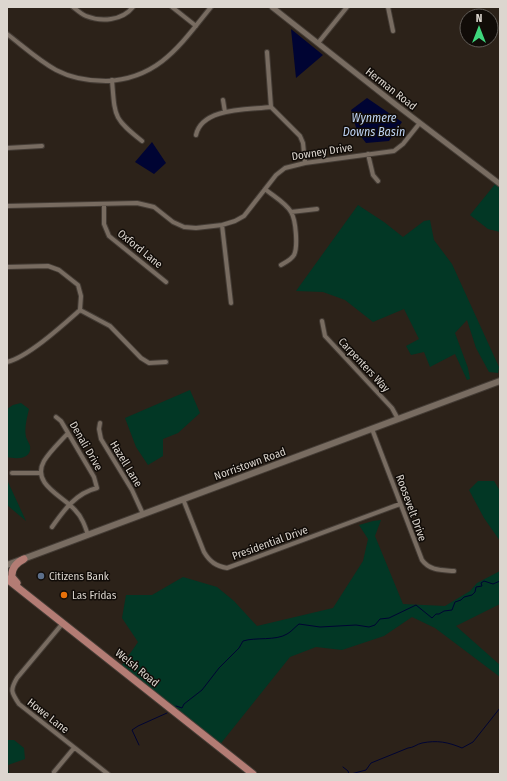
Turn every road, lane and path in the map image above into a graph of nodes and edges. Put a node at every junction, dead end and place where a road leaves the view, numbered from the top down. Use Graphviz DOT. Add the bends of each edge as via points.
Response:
graph roads {
  1 [pos="73,7"];
  2 [pos="133,7"];
  3 [pos="172,7"];
  4 [pos="211,7"];
  5 [pos="272,7"];
  6 [pos="347,7"];
  7 [pos="388,7"];
  8 [pos="196,26"];
  9 [pos="393,31"];
  10 [pos="7,34"];
  11 [pos="318,43"];
  12 [pos="267,52"];
  13 [pos="112,80"];
  14 [pos="223,100"];
  15 [pos="271,108"];
  16 [pos="225,112"];
  17 [pos="420,124"];
  18 [pos="196,135"];
  19 [pos="142,141"];
  20 [pos="42,146"];
  21 [pos="7,148"];
  22 [pos="368,154"];
  23 [pos="305,163"];
  24 [pos="378,181"];
  25 [pos="500,184"];
  26 [pos="265,189"];
  27 [pos="104,205"];
  28 [pos="7,206"];
  29 [pos="317,209"];
  30 [pos="291,212"];
  31 [pos="222,225"];
  32 [pos="281,265"];
  33 [pos="7,267"];
  34 [pos="166,282"];
  35 [pos="231,303"];
  36 [pos="80,310"];
  37 [pos="322,321"];
  38 [pos="7,362"];
  39 [pos="166,362"];
  40 [pos="500,381"];
  41 [pos="56,417"];
  42 [pos="398,419"];
  43 [pos="100,423"];
  44 [pos="372,429"];
  45 [pos="68,433"];
  46 [pos="12,473"];
  47 [pos="41,473"];
  48 [pos="183,499"];
  49 [pos="69,504"];
  50 [pos="400,504"];
  51 [pos="143,514"];
  52 [pos="52,527"];
  53 [pos="88,535"];
  54 [pos="24,559"];
  55 [pos="7,565"];
  56 [pos="454,571"];
  57 [pos="7,579"];
  58 [pos="32,599"];
  59 [pos="63,623"];
  60 [pos="7,686"];
  61 [pos="12,687"];
  62 [pos="74,748"];
  63 [pos="54,772"];
  64 [pos="108,774"];
  65 [pos="253,774"];
  1 -- 2 [label="street" via="85,16 106,20 121,16"];
  3 -- 8 [label="street"];
  4 -- 8 [label="street"];
  5 -- 11 [label="street, Herman Road"];
  6 -- 11 [label="street"];
  7 -- 9 [label="street"];
  8 -- 13 [label="street" via="174,52 156,66 135,76"];
  10 -- 13 [label="street" via="57,70 89,80"];
  11 -- 17 [label="street, Herman Road"];
  12 -- 15 [label="street"];
  13 -- 19 [label="street" via="116,116 124,127"];
  14 -- 16 [label="street"];
  15 -- 16 [label="street"];
  15 -- 23 [label="street" via="300,136"];
  16 -- 18 [label="street" via="205,120 197,129"];
  17 -- 22 [label="street, Downey Drive" via="398,149"];
  17 -- 25 [label="street, Herman Road"];
  20 -- 21 [label="street"];
  22 -- 23 [label="street, Downey Drive"];
  22 -- 24 [label="street" via="373,175"];
  23 -- 26 [label="street, Downey Drive" via="280,171"];
  26 -- 30 [label="street"];
  26 -- 31 [label="street, Downey Drive" via="244,216"];
  27 -- 28 [label="street, Downey Drive"];
  27 -- 31 [label="street, Downey Drive" via="149,205 184,227"];
  27 -- 34 [label="street, Oxford Lane" via="104,224 109,236"];
  29 -- 30 [label="street"];
  30 -- 32 [label="street" via="296,250 291,259"];
  31 -- 35 [label="street"];
  33 -- 36 [label="street" via="48,266 59,270 78,285 81,296"];
  36 -- 38 [label="street" via="23,356"];
  36 -- 39 [label="street" via="110,326 141,358 150,363"];
  37 -- 42 [label="street, Carpenters Way" via="325,336 392,408"];
  40 -- 42 [label="main road, Norristown Road"];
  41 -- 45 [label="street, Denali Drive"];
  42 -- 44 [label="main road, Norristown Road"];
  43 -- 51 [label="street, Hazell Lane" via="101,439 132,490"];
  44 -- 48 [label="main road, Norristown Road"];
  44 -- 50 [label="street, Roosevelt Drive"];
  45 -- 47 [label="street" via="45,460"];
  45 -- 49 [label="street, Denali Drive" via="94,477 97,488"];
  46 -- 47 [label="street"];
  47 -- 49 [label="street" via="45,484"];
  48 -- 50 [label="street, Presidential Drive" via="208,559 215,565 227,568"];
  48 -- 51 [label="main road, Norristown Road"];
  49 -- 52 [label="street"];
  49 -- 53 [label="street" via="80,516"];
  50 -- 56 [label="street, Roosevelt Drive" via="419,555 425,564 434,569"];
  51 -- 53 [label="main road, Norristown Road"];
  53 -- 54 [label="main road, Norristown Road"];
  54 -- 55 [label="main road, Norristown Road"];
  54 -- 58 [label="main road" via="14,565 11,573"];
  57 -- 58 [label="main road, Welsh Road"];
  58 -- 59 [label="main road, Welsh Road"];
  59 -- 61 [label="street"];
  59 -- 65 [label="main road, Welsh Road"];
  60 -- 61 [label="street"];
  61 -- 62 [label="street, Howe Lane" via="19,704"];
  62 -- 63 [label="street"];
  62 -- 64 [label="street, Howe Lane"];
}
